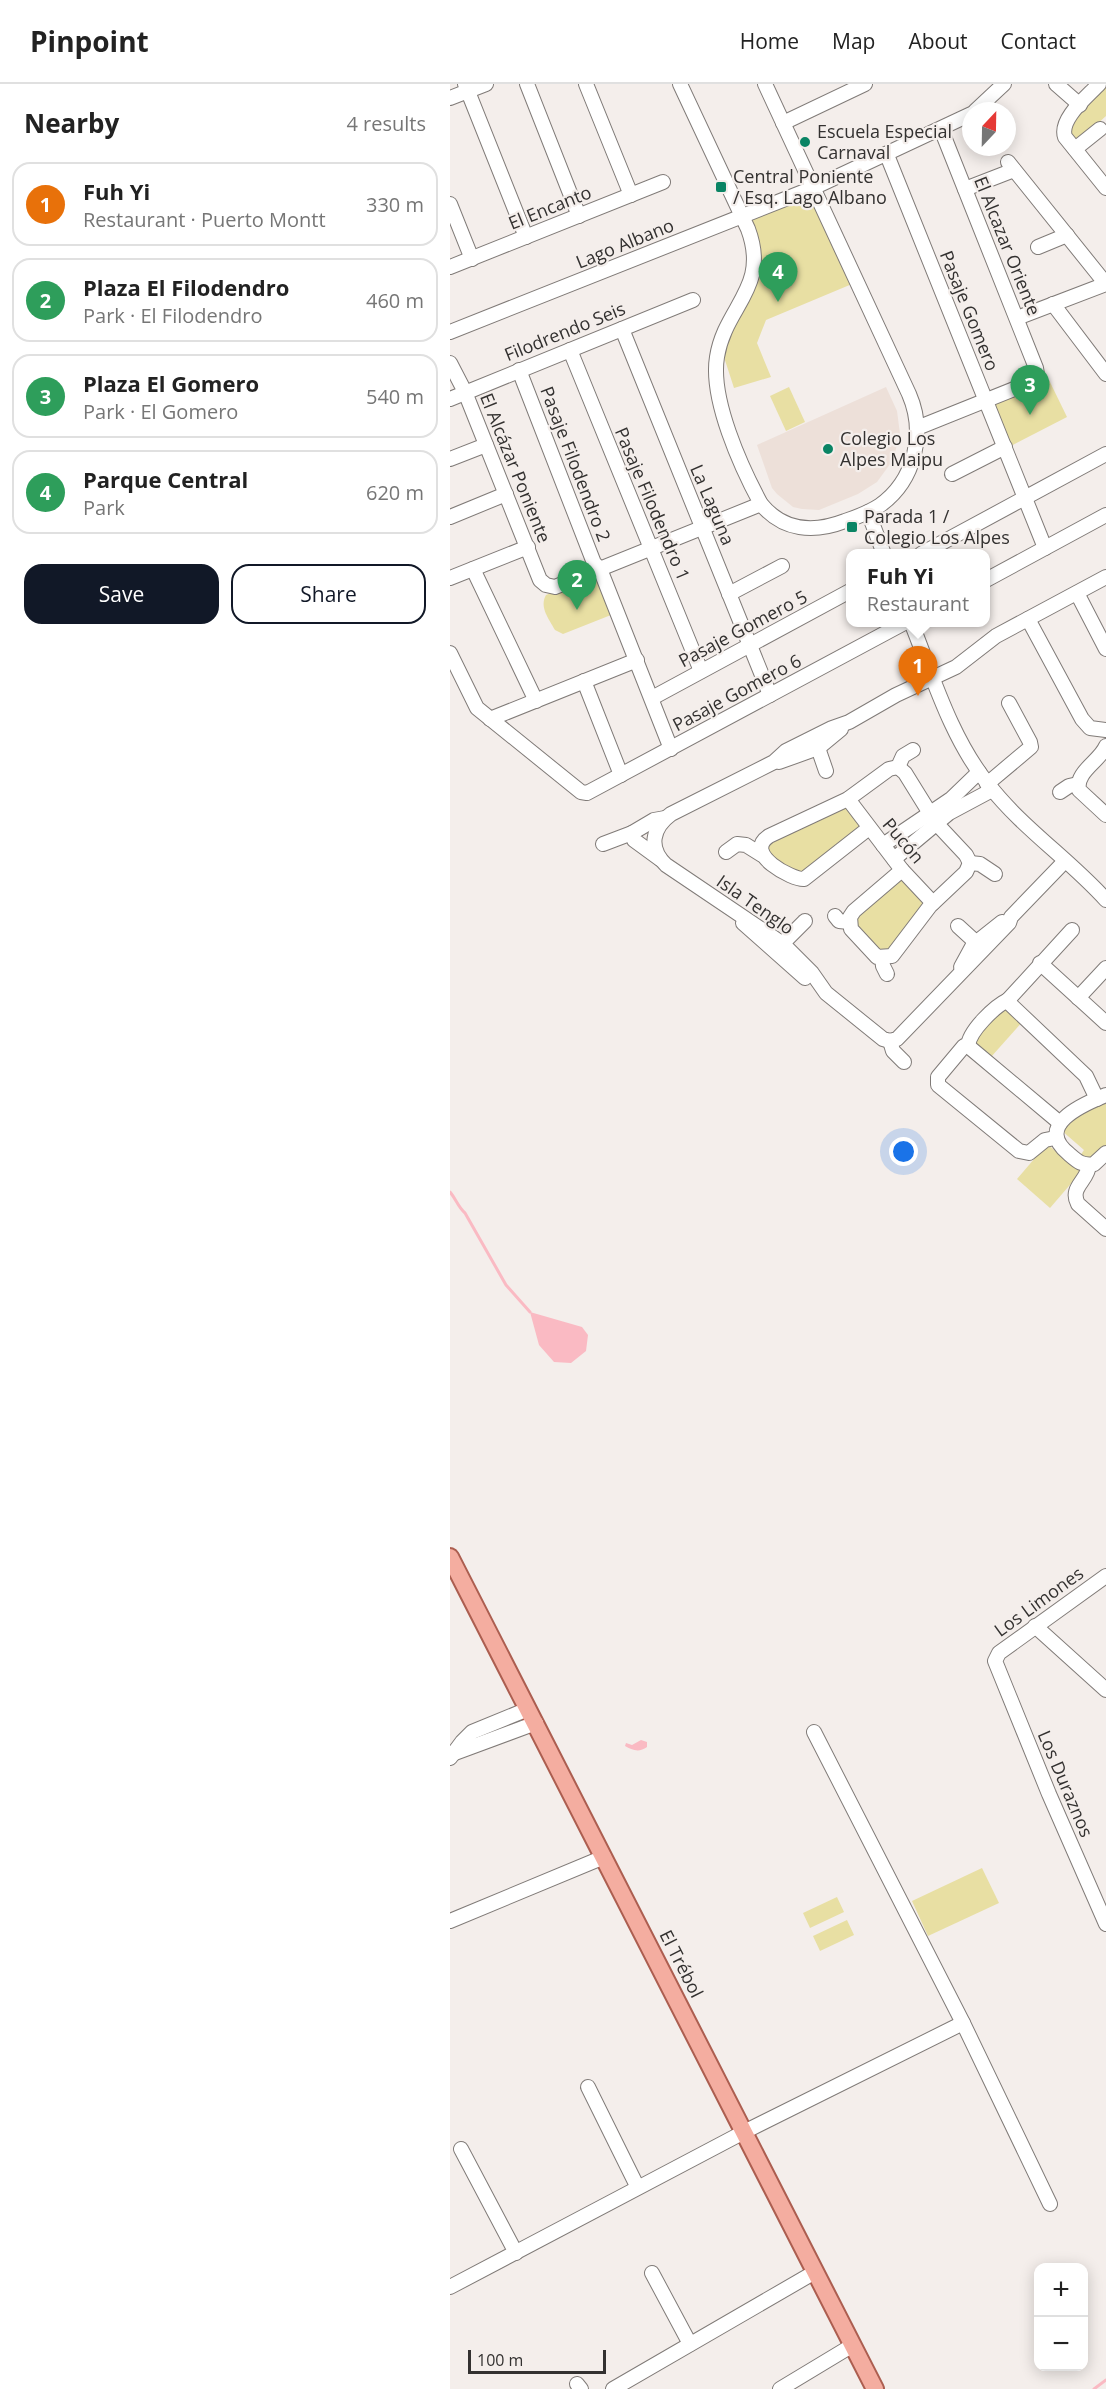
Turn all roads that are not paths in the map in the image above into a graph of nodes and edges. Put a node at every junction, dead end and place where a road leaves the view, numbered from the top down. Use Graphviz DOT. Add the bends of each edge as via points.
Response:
graph roads {
  1 [pos="486,84"];
  2 [pos="527,84"];
  3 [pos="586,84"];
  4 [pos="680,84"];
  5 [pos="765,84"];
  6 [pos="865,84"];
  7 [pos="1004,84"];
  8 [pos="1056,84"];
  9 [pos="1092,86"];
  10 [pos="466,88"];
  11 [pos="846,88"];
  12 [pos="450,98"];
  13 [pos="985,102"];
  14 [pos="1080,105"];
  15 [pos="962,119"];
  16 [pos="783,123"];
  17 [pos="942,129"];
  18 [pos="1100,129"];
  19 [pos="1075,149"];
  20 [pos="887,155"];
  21 [pos="663,182"];
  22 [pos="813,188"];
  23 [pos="1106,188"];
  24 [pos="965,189"];
  25 [pos="631,195"];
  26 [pos="450,204"];
  27 [pos="579,216"];
  28 [pos="741,217"];
  29 [pos="1067,235"];
  30 [pos="526,237"];
  31 [pos="1038,247"];
  32 [pos="472,259"];
  33 [pos="450,267"];
  34 [pos="1106,284"];
  35 [pos="693,300"];
  36 [pos="1053,304"];
  37 [pos="1017,318"];
  38 [pos="622,329"];
  39 [pos="450,333"];
  40 [pos="570,350"];
  41 [pos="450,363"];
  42 [pos="519,370"];
  43 [pos="1106,374"];
  44 [pos="465,392"];
  45 [pos="450,399"];
  46 [pos="986,401"];
  47 [pos="917,428"];
  48 [pos="486,445"];
  49 [pos="1005,447"];
  50 [pos="1106,454"];
  51 [pos="450,459"];
  52 [pos="952,474"];
  53 [pos="506,494"];
  54 [pos="1025,498"];
  55 [pos="761,504"];
  56 [pos="868,512"];
  57 [pos="1106,515"];
  58 [pos="450,517"];
  59 [pos="702,528"];
  60 [pos="528,547"];
  61 [pos="651,548"];
  62 [pos="1045,548"];
  63 [pos="882,549"];
  64 [pos="930,549"];
  65 [pos="782,566"];
  66 [pos="473,569"];
  67 [pos="600,569"];
  68 [pos="1106,577"];
  69 [pos="450,578"];
  70 [pos="990,578"];
  71 [pos="846,593"];
  72 [pos="1077,593"];
  73 [pos="729,594"];
  74 [pos="1028,619"];
  75 [pos="897,627"];
  76 [pos="913,627"];
  77 [pos="750,645"];
  78 [pos="1106,650"];
  79 [pos="450,653"];
  80 [pos="637,660"];
  81 [pos="701,671"];
  82 [pos="933,678"];
  83 [pos="584,681"];
  84 [pos="770,695"];
  85 [pos="652,698"];
  86 [pos="536,701"];
  87 [pos="1009,703"];
  88 [pos="490,720"];
  89 [pos="1106,730"];
  90 [pos="816,742"];
  91 [pos="1106,746"];
  92 [pos="671,749"];
  93 [pos="913,750"];
  94 [pos="898,767"];
  95 [pos="826,771"];
  96 [pos="979,772"];
  97 [pos="621,775"];
  98 [pos="1078,784"];
  99 [pos="990,787"];
  100 [pos="1060,792"];
  101 [pos="848,799"];
  102 [pos="1106,815"];
  103 [pos="667,818"];
  104 [pos="933,818"];
  105 [pos="869,828"];
  106 [pos="632,833"];
  107 [pos="765,838"];
  108 [pos="603,844"];
  109 [pos="746,845"];
  110 [pos="883,846"];
  111 [pos="726,852"];
  112 [pos="762,855"];
  113 [pos="661,860"];
  114 [pos="1065,861"];
  115 [pos="970,863"];
  116 [pos="898,865"];
  117 [pos="995,874"];
  118 [pos="1105,898"];
  119 [pos="933,903"];
  120 [pos="835,916"];
  121 [pos="805,921"];
  122 [pos="849,922"];
  123 [pos="958,926"];
  124 [pos="1072,930"];
  125 [pos="980,946"];
  126 [pos="779,947"];
  127 [pos="882,958"];
  128 [pos="1040,963"];
  129 [pos="1106,968"];
  130 [pos="887,974"];
  131 [pos="1078,998"];
  132 [pos="1008,1000"];
  133 [pos="1106,1023"];
  134 [pos="893,1040"];
  135 [pos="968,1046"];
  136 [pos="904,1062"];
  137 [pos="1101,1097"];
  138 [pos="1060,1123"];
  139 [pos="1055,1138"];
  140 [pos="1105,1155"];
  141 [pos="1089,1165"];
  142 [pos="1106,1229"];
  143 [pos="450,1557"];
  144 [pos="1106,1576"];
  145 [pos="1035,1626"];
  146 [pos="995,1658"];
  147 [pos="1106,1690"];
  148 [pos="532,1716"];
  149 [pos="814,1732"];
  150 [pos="452,1756"];
  151 [pos="604,1857"];
  152 [pos="450,1921"];
  153 [pos="1106,1924"];
  154 [pos="963,2023"];
  155 [pos="588,2087"];
  156 [pos="744,2132"];
  157 [pos="461,2149"];
  158 [pos="637,2186"];
  159 [pos="1050,2204"];
  160 [pos="516,2253"];
  161 [pos="816,2272"];
  162 [pos="652,2273"];
  163 [pos="450,2287"];
  164 [pos="690,2344"];
  165 [pos="853,2345"];
  166 [pos="613,2389"];
  167 [pos="780,2389"];
  168 [pos="875,2389"];
  1 -- 10 [label="street"];
  2 -- 27 [label="street"];
  3 -- 25 [label="street"];
  4 -- 28 [label="street"];
  5 -- 16 [label="street"];
  6 -- 11 [label="street"];
  7 -- 13 [label="street"];
  8 -- 14 [label="street"];
  9 -- 14 [label="street"];
  10 -- 12 [label="street"];
  10 -- 30 [label="street"];
  11 -- 16 [label="street"];
  14 -- 19 [label="street" via="1064,128 1065,138"];
  15 -- 17 [label="street, Lago Albano"];
  16 -- 22 [label="street"];
  17 -- 20 [label="street, Lago Albano"];
  17 -- 24 [label="street, El Alcazar Oriente"];
  18 -- 19 [label="street"];
  19 -- 23 [label="street"];
  20 -- 22 [label="street, Lago Albano"];
  20 -- 46 [label="street, Pasaje Gomero"];
  21 -- 25 [label="street, El Encanto"];
  22 -- 28 [label="street, Lago Albano"];
  22 -- 47 [label="street" via="911,398"];
  24 -- 29 [label="street" via="1011,166"];
  24 -- 37 [label="street, El Alcazar Oriente"];
  25 -- 27 [label="street, El Encanto"];
  26 -- 32 [label="street"];
  27 -- 30 [label="street, El Encanto"];
  28 -- 39 [label="street, Lago Albano"];
  28 -- 55 [label="street" via="752,243 753,270 721,341 716,381 721,409"];
  29 -- 31 [label="street"];
  29 -- 34 [label="street"];
  30 -- 32 [label="street, El Encanto"];
  32 -- 33 [label="street, El Encanto"];
  34 -- 36 [label="street"];
  35 -- 38 [label="street, Filodrendo Seis"];
  36 -- 37 [label="street"];
  36 -- 43 [label="street"];
  37 -- 46 [label="street, El Alcazar Oriente" via="1036,377"];
  38 -- 40 [label="street, Filodrendo Seis"];
  38 -- 59 [label="street, La Laguna"];
  40 -- 42 [label="street, Filodrendo Seis"];
  40 -- 61 [label="street, Pasaje Filodendro 1"];
  41 -- 44 [label="street, El Alcázar Poniente"];
  42 -- 44 [label="street, Filodrendo Seis"];
  42 -- 67 [label="street, Pasaje Filodendro 2" via="594,563"];
  44 -- 45 [label="street, Filodrendo Seis"];
  44 -- 48 [label="street, El Alcázar Poniente"];
  46 -- 47 [label="street"];
  46 -- 49 [label="street, Pasaje Gomero"];
  47 -- 56 [label="street" via="914,454 902,482"];
  48 -- 51 [label="street"];
  48 -- 53 [label="street, El Alcázar Poniente"];
  49 -- 52 [label="street"];
  49 -- 54 [label="street, Pasaje Gomero"];
  50 -- 54 [label="street"];
  53 -- 58 [label="street"];
  53 -- 60 [label="street, El Alcázar Poniente"];
  54 -- 62 [label="street, Pasaje Gomero"];
  54 -- 64 [label="street"];
  55 -- 56 [label="street" via="779,521 805,529 826,528"];
  55 -- 59 [label="street"];
  56 -- 63 [label="street"];
  57 -- 62 [label="street"];
  59 -- 61 [label="street"];
  59 -- 73 [label="street, La Laguna"];
  60 -- 66 [label="street"];
  60 -- 67 [label="street, El Alcázar Poniente" via="540,580 546,585 555,587"];
  61 -- 67 [label="street"];
  61 -- 81 [label="street, Pasaje Filodendro 1"];
  62 -- 70 [label="street"];
  65 -- 73 [label="street"];
  66 -- 69 [label="street"];
  66 -- 86 [label="street"];
  67 -- 80 [label="street, Pasaje Filodendro 2"];
  68 -- 72 [label="street"];
  71 -- 77 [label="street, Pasaje Gomero 5"];
  72 -- 74 [label="street"];
  72 -- 78 [label="street"];
  73 -- 77 [label="street, La Laguna"];
  74 -- 82 [label="street" via="996,636 956,668"];
  74 -- 89 [label="street" via="1082,719 1090,728"];
  75 -- 84 [label="street, Pasaje Gomero 6"];
  76 -- 82 [label="street"];
  77 -- 81 [label="street, Pasaje Gomero 5"];
  77 -- 84 [label="street, La Laguna"];
  79 -- 88 [label="street" via="474,704"];
  80 -- 83 [label="street"];
  80 -- 85 [label="street, Pasaje Filodendro 2"];
  81 -- 85 [label="street, Pasaje Gomero 5"];
  82 -- 90 [label="street"];
  82 -- 96 [label="street" via="959,739"];
  83 -- 86 [label="street"];
  83 -- 97 [label="street"];
  84 -- 92 [label="street, Pasaje Gomero 6"];
  85 -- 92 [label="street, Pasaje Filodendro 2"];
  86 -- 88 [label="street"];
  87 -- 99 [label="street" via="1031,747"];
  88 -- 97 [label="street, Pasaje Gomero 6" via="585,793"];
  90 -- 95 [label="street"];
  90 -- 103 [label="street"];
  91 -- 98 [label="street"];
  92 -- 97 [label="street, Pasaje Gomero 6"];
  93 -- 94 [label="street" via="901,759"];
  94 -- 101 [label="street" via="889,769"];
  94 -- 104 [label="street"];
  96 -- 99 [label="street"];
  96 -- 104 [label="street"];
  98 -- 100 [label="street"];
  98 -- 102 [label="street" via="1079,790"];
  99 -- 104 [label="street"];
  99 -- 114 [label="street"];
  101 -- 105 [label="street, Pucón"];
  101 -- 107 [label="street"];
  103 -- 106 [label="street" via="654,820"];
  103 -- 113 [label="street" via="656,829 654,838 654,848"];
  104 -- 110 [label="street"];
  104 -- 115 [label="street"];
  104 -- 116 [label="street"];
  105 -- 110 [label="street, Pucón"];
  105 -- 112 [label="street" via="808,883"];
  106 -- 108 [label="street"];
  106 -- 113 [label="street, Isla Tenglo" via="634,840"];
  107 -- 109 [label="street"];
  107 -- 112 [label="street"];
  109 -- 111 [label="street" via="734,845"];
  109 -- 112 [label="street"];
  110 -- 116 [label="street, Pucón"];
  113 -- 126 [label="street, Isla Tenglo" via="731,911 764,929"];
  114 -- 118 [label="street"];
  114 -- 125 [label="street"];
  115 -- 117 [label="street" via="980,864"];
  115 -- 119 [label="street" via="966,872"];
  116 -- 119 [label="street, Pucón"];
  116 -- 122 [label="street" via="854,911"];
  119 -- 127 [label="street" via="896,952"];
  120 -- 122 [label="street" via="839,921"];
  121 -- 126 [label="street"];
  122 -- 127 [label="street" via="860,940"];
  123 -- 125 [label="street"];
  124 -- 128 [label="street"];
  125 -- 134 [label="street" via="957,976"];
  126 -- 134 [label="street, Isla Tenglo" via="810,982 884,1039"];
  127 -- 130 [label="street"];
  128 -- 131 [label="street"];
  128 -- 132 [label="street"];
  129 -- 131 [label="street"];
  131 -- 133 [label="street"];
  132 -- 135 [label="street" via="999,1004 969,1038"];
  132 -- 137 [label="street" via="1086,1076"];
  134 -- 136 [label="street" via="893,1051"];
  135 -- 138 [label="street"];
  135 -- 139 [label="street" via="936,1081 939,1087 1018,1151 1029,1153 1045,1140"];
  137 -- 138 [label="street"];
  138 -- 139 [label="street"];
  139 -- 141 [label="street" via="1080,1163"];
  140 -- 141 [label="street"];
  141 -- 142 [label="street" via="1075,1199"];
  143 -- 148 [label="main road, El Trébol"];
  144 -- 145 [label="street, Los Limones"];
  145 -- 146 [label="street, Los Limones"];
  145 -- 147 [label="street"];
  146 -- 153 [label="street, Los Duraznos"];
  148 -- 150 [label="street" via="472,1732"];
  148 -- 151 [label="main road, El Trébol"];
  149 -- 154 [label="street"];
  151 -- 152 [label="street"];
  151 -- 156 [label="main road, El Trébol"];
  154 -- 156 [label="street"];
  154 -- 159 [label="street"];
  155 -- 158 [label="street"];
  156 -- 158 [label="street"];
  156 -- 161 [label="main road, El Trébol"];
  157 -- 160 [label="street"];
  158 -- 160 [label="street"];
  160 -- 163 [label="street"];
  161 -- 164 [label="street"];
  161 -- 165 [label="main road, El Trébol"];
  162 -- 164 [label="street"];
  164 -- 166 [label="street"];
  165 -- 167 [label="street"];
  165 -- 168 [label="main road, El Trébol"];
}
